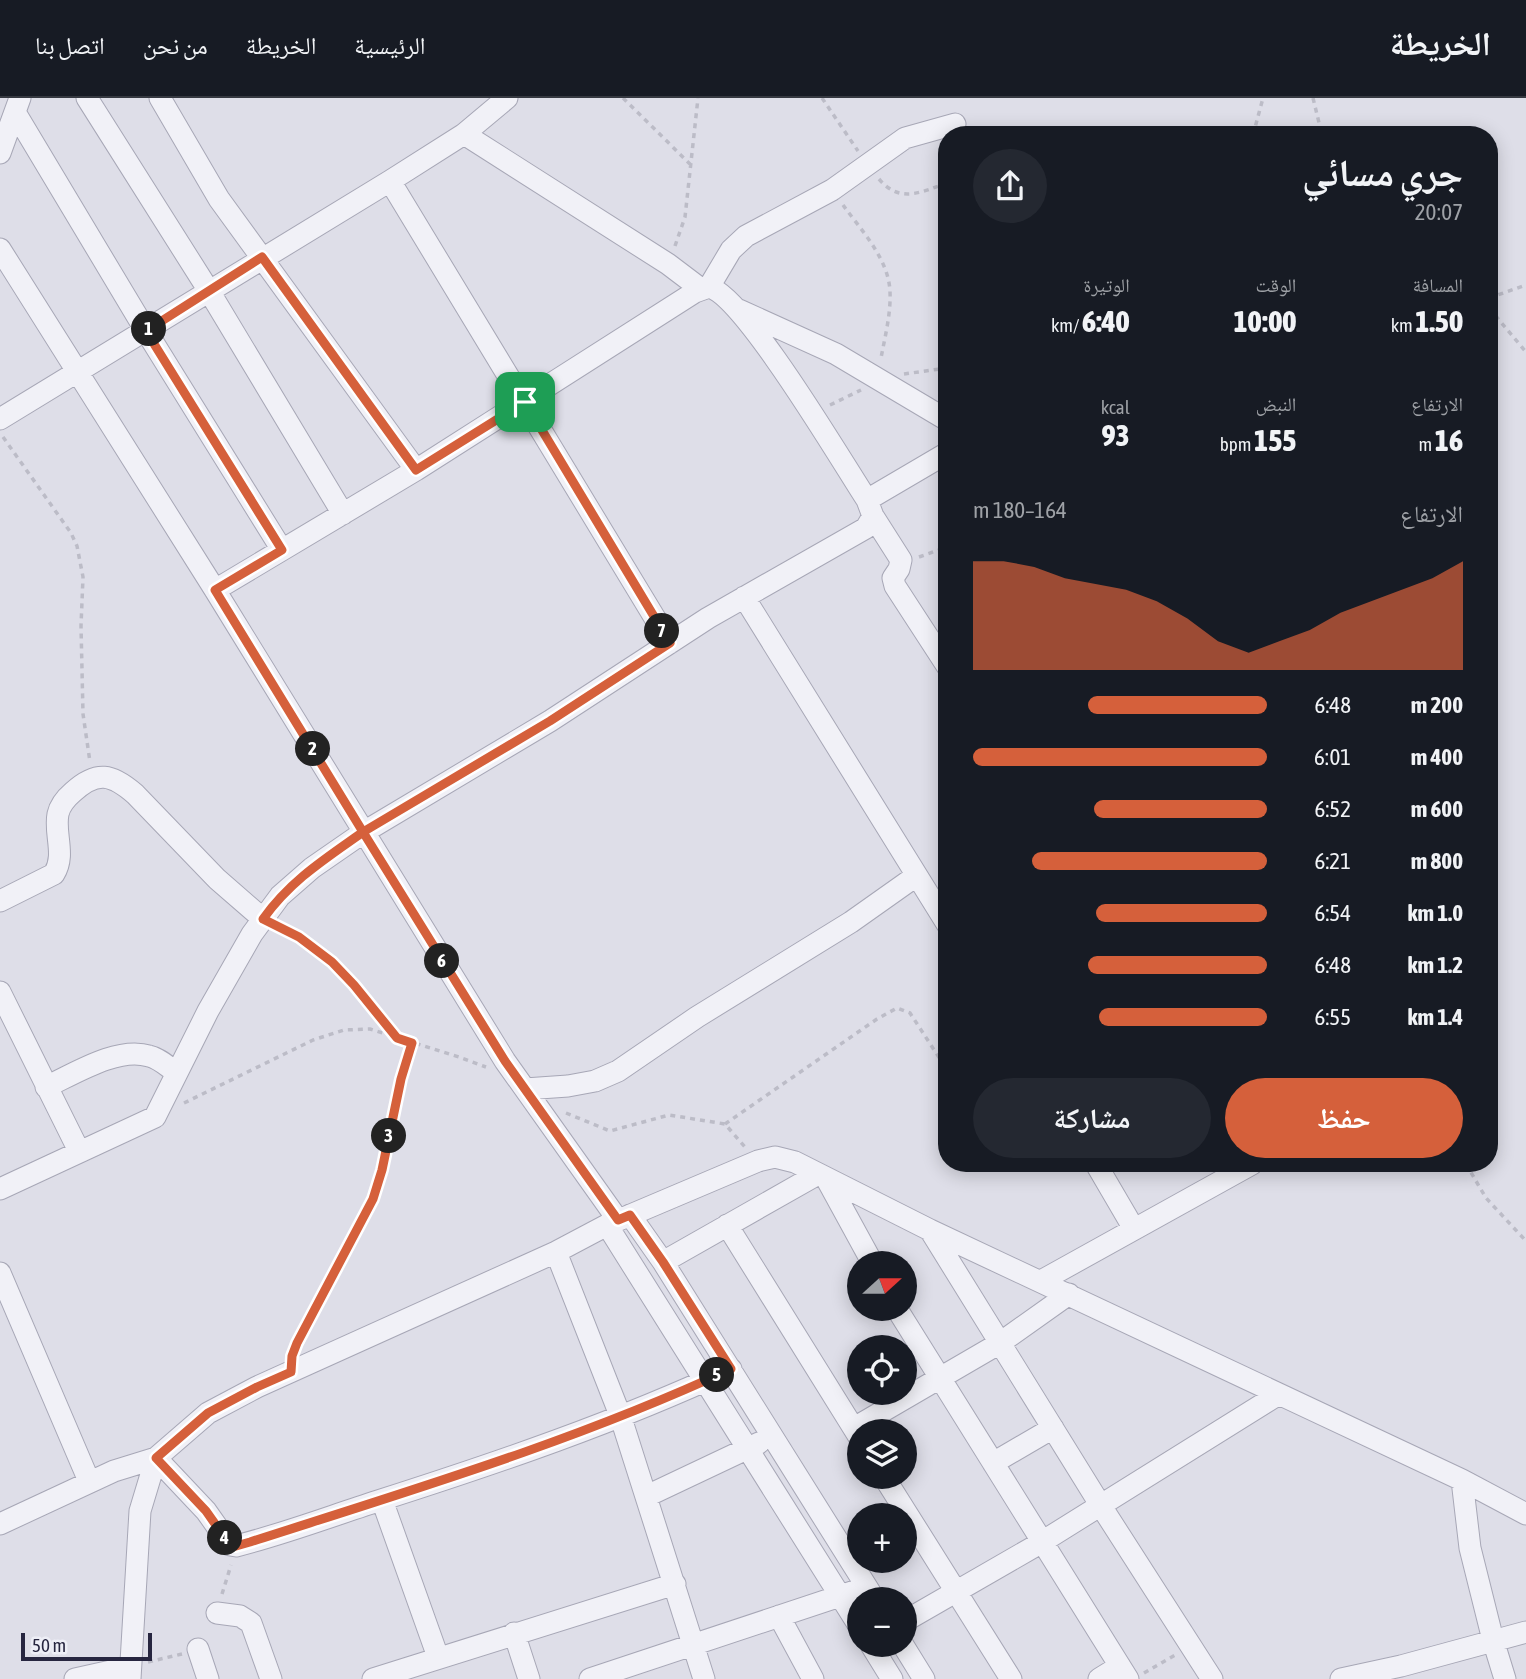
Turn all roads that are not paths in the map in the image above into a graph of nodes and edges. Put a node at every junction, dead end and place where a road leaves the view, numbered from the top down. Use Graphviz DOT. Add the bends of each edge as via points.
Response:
graph roads {
  1 [pos="87,98"];
  2 [pos="160,98"];
  3 [pos="507,98"];
  4 [pos="18,106"];
  5 [pos="955,124"];
  6 [pos="948,126"];
  7 [pos="938,129"];
  8 [pos="464,134"];
  9 [pos="0,153"];
  10 [pos="390,181"];
  11 [pos="0,249"];
  12 [pos="262,257"];
  13 [pos="705,288"];
  14 [pos="209,291"];
  15 [pos="737,310"];
  16 [pos="146,331"];
  17 [pos="78,371"];
  18 [pos="525,402"];
  19 [pos="938,415"];
  20 [pos="0,419"];
  21 [pos="938,459"];
  22 [pos="416,470"];
  23 [pos="870,508"];
  24 [pos="343,514"];
  25 [pos="282,550"];
  26 [pos="215,590"];
  27 [pos="744,597"];
  28 [pos="670,643"];
  29 [pos="938,652"];
  30 [pos="363,832"];
  31 [pos="916,876"];
  32 [pos="0,901"];
  33 [pos="938,910"];
  34 [pos="263,919"];
  35 [pos="0,992"];
  36 [pos="10,1035"];
  37 [pos="177,1073"];
  38 [pos="46,1087"];
  39 [pos="525,1090"];
  40 [pos="79,1151"];
  41 [pos="1101,1172"];
  42 [pos="1237,1172"];
  43 [pos="822,1176"];
  44 [pos="0,1189"];
  45 [pos="618,1220"];
  46 [pos="727,1225"];
  47 [pos="1134,1229"];
  48 [pos="930,1230"];
  49 [pos="865,1251"];
  50 [pos="556,1252"];
  51 [pos="663,1262"];
  52 [pos="0,1273"];
  53 [pos="1041,1281"];
  54 [pos="1069,1294"];
  55 [pos="904,1321"];
  56 [pos="1000,1343"];
  57 [pos="731,1369"];
  58 [pos="939,1378"];
  59 [pos="706,1380"];
  60 [pos="1279,1394"];
  61 [pos="620,1415"];
  62 [pos="849,1419"];
  63 [pos="877,1419"];
  64 [pos="1053,1428"];
  65 [pos="773,1436"];
  66 [pos="748,1448"];
  67 [pos="156,1458"];
  68 [pos="993,1463"];
  69 [pos="1462,1480"];
  70 [pos="89,1481"];
  71 [pos="892,1489"];
  72 [pos="647,1496"];
  73 [pos="382,1500"];
  74 [pos="1101,1506"];
  75 [pos="3,1514"];
  76 [pos="1526,1514"];
  77 [pos="1042,1542"];
  78 [pos="675,1584"];
  79 [pos="867,1587"];
  80 [pos="956,1591"];
  81 [pos="847,1595"];
  82 [pos="841,1596"];
  83 [pos="847,1606"];
  84 [pos="217,1612"];
  85 [pos="917,1614"];
  86 [pos="779,1616"];
  87 [pos="1526,1632"];
  88 [pos="514,1633"];
  89 [pos="1493,1640"];
  90 [pos="694,1645"];
  91 [pos="198,1649"];
  92 [pos="438,1657"];
  93 [pos="878,1657"];
  94 [pos="910,1657"];
  95 [pos="129,1673"];
  96 [pos="1127,1675"];
  97 [pos="75,1679"];
  98 [pos="208,1679"];
  99 [pos="271,1679"];
  100 [pos="373,1679"];
  101 [pos="529,1679"];
  102 [pos="590,1679"];
  103 [pos="704,1679"];
  104 [pos="813,1679"];
  105 [pos="892,1679"];
  106 [pos="924,1679"];
  107 [pos="1011,1679"];
  108 [pos="1099,1679"];
  109 [pos="1212,1679"];
  110 [pos="1341,1679"];
  111 [pos="1505,1679"];
  1 -- 14 [label="street"];
  2 -- 12 [label="street" via="219,200"];
  3 -- 8 [label="street"];
  4 -- 9 [label="street"];
  4 -- 16 [label="street"];
  5 -- 6 [label="street"];
  7 -- 13 [label="street" via="905,138 831,190 746,236"];
  8 -- 10 [label="street"];
  8 -- 13 [label="street"];
  10 -- 12 [label="street"];
  10 -- 18 [label="street"];
  11 -- 17 [label="street"];
  12 -- 14 [label="street"];
  12 -- 22 [label="street"];
  13 -- 15 [label="street" via="724,295"];
  13 -- 18 [label="street"];
  14 -- 16 [label="street"];
  14 -- 24 [label="street"];
  15 -- 19 [label="street" via="836,354"];
  15 -- 23 [label="street" via="798,393"];
  16 -- 17 [label="street"];
  16 -- 25 [label="street"];
  17 -- 20 [label="street"];
  17 -- 26 [label="street"];
  18 -- 22 [label="street"];
  18 -- 28 [label="street"];
  21 -- 23 [label="street"];
  22 -- 24 [label="street"];
  23 -- 27 [label="street" via="866,528"];
  23 -- 29 [label="street" via="901,561 893,578 895,586"];
  24 -- 25 [label="street"];
  25 -- 26 [label="street"];
  26 -- 30 [label="street"];
  27 -- 28 [label="street"];
  27 -- 31 [label="street"];
  28 -- 30 [label="street" via="550,721"];
  30 -- 34 [label="street" via="312,868 280,896"];
  30 -- 39 [label="street"];
  31 -- 33 [label="street"];
  31 -- 39 [label="street" via="618,1071 582,1084"];
  32 -- 34 [label="street" via="54,874 60,856 58,815 64,800 94,777 108,777 135,794 217,879"];
  34 -- 37 [label="street"];
  35 -- 36 [label="street"];
  36 -- 38 [label="street"];
  37 -- 38 [label="street" via="153,1056 138,1053 98,1063"];
  37 -- 40 [label="street" via="155,1116"];
  38 -- 40 [label="street"];
  39 -- 45 [label="street"];
  40 -- 44 [label="street"];
  41 -- 47 [label="street"];
  42 -- 47 [label="street"];
  43 -- 45 [label="street" via="775,1157"];
  43 -- 46 [label="street"];
  43 -- 48 [label="street"];
  43 -- 49 [label="street"];
  45 -- 50 [label="street"];
  45 -- 51 [label="street"];
  45 -- 59 [label="street"];
  46 -- 51 [label="street"];
  46 -- 62 [label="street"];
  47 -- 53 [label="street"];
  48 -- 53 [label="street"];
  48 -- 56 [label="street"];
  50 -- 61 [label="street"];
  50 -- 67 [label="street" via="257,1387 208,1413"];
  51 -- 57 [label="street"];
  52 -- 70 [label="street"];
  53 -- 54 [label="street"];
  54 -- 56 [label="street"];
  54 -- 60 [label="street"];
  55 -- 58 [label="street"];
  56 -- 58 [label="street"];
  56 -- 64 [label="street"];
  57 -- 59 [label="street"];
  57 -- 65 [label="street"];
  58 -- 63 [label="street"];
  58 -- 68 [label="street"];
  59 -- 61 [label="street"];
  59 -- 66 [label="street"];
  60 -- 69 [label="street"];
  60 -- 74 [label="street"];
  61 -- 72 [label="street"];
  61 -- 73 [label="street"];
  64 -- 68 [label="street"];
  64 -- 74 [label="street"];
  65 -- 66 [label="street"];
  65 -- 79 [label="street"];
  66 -- 72 [label="street"];
  66 -- 82 [label="street"];
  67 -- 70 [label="street"];
  67 -- 73 [label="street" via="206,1511 230,1545"];
  67 -- 95 [label="street" via="140,1511"];
  68 -- 77 [label="street"];
  69 -- 76 [label="street"];
  69 -- 89 [label="street" via="1470,1548"];
  70 -- 75 [label="street"];
  71 -- 80 [label="street"];
  72 -- 78 [label="street"];
  73 -- 92 [label="street"];
  74 -- 77 [label="street"];
  74 -- 109 [label="street"];
  77 -- 80 [label="street"];
  77 -- 96 [label="street"];
  78 -- 88 [label="street"];
  78 -- 90 [label="street"];
  80 -- 85 [label="street"];
  80 -- 107 [label="street"];
  81 -- 82 [label="street"];
  82 -- 83 [label="street"];
  82 -- 86 [label="street"];
  84 -- 99 [label="street" via="251,1623"];
  86 -- 90 [label="street"];
  86 -- 104 [label="street"];
  87 -- 89 [label="street"];
  88 -- 92 [label="street"];
  88 -- 101 [label="street"];
  89 -- 110 [label="street"];
  89 -- 111 [label="street"];
  90 -- 102 [label="street"];
  90 -- 103 [label="street"];
  91 -- 98 [label="street"];
  92 -- 100 [label="street"];
  93 -- 105 [label="street"];
  94 -- 106 [label="street"];
  95 -- 97 [label="street"];
  96 -- 108 [label="street"];
}
